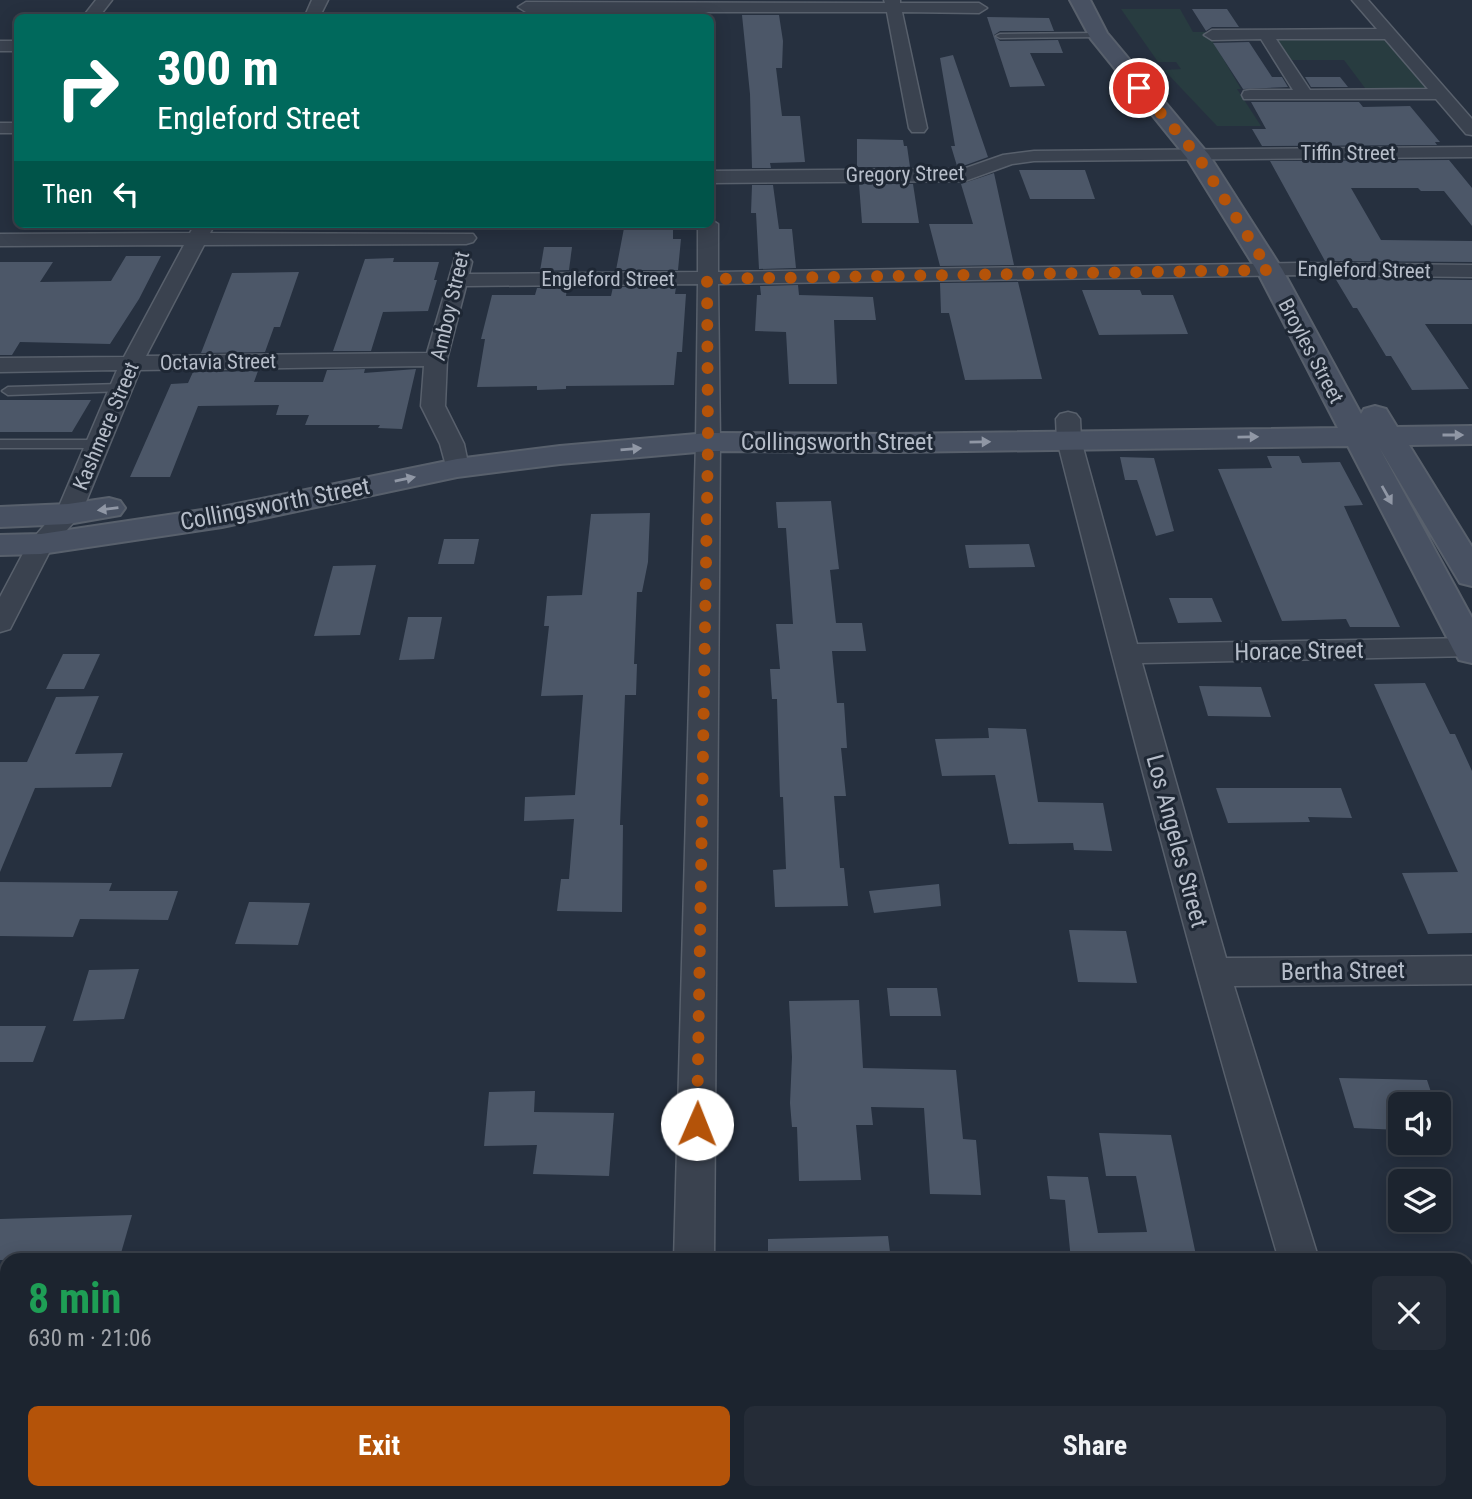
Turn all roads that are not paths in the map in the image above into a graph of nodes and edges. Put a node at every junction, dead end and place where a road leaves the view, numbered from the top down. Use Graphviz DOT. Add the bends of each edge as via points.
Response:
graph roads {
  1 [pos="104,0"];
  2 [pos="1080,0"];
  3 [pos="1360,0"];
  4 [pos="893,4"];
  5 [pos="526,8"];
  6 [pos="710,8"];
  7 [pos="979,8"];
  8 [pos="92,14"];
  9 [pos="1390,33"];
  10 [pos="1265,34"];
  11 [pos="1098,35"];
  12 [pos="1124,35"];
  13 [pos="1212,35"];
  14 [pos="1000,36"];
  15 [pos="1304,94"];
  16 [pos="1441,94"];
  17 [pos="1250,95"];
  18 [pos="918,128"];
  19 [pos="1472,130"];
  20 [pos="1472,152"];
  21 [pos="1197,155"];
  22 [pos="1236,173"];
  23 [pos="714,177"];
  24 [pos="708,228"];
  25 [pos="468,231"];
  26 [pos="201,232"];
  27 [pos="0,240"];
  28 [pos="1298,269"];
  29 [pos="1269,270"];
  30 [pos="1472,271"];
  31 [pos="707,279"];
  32 [pos="459,280"];
  33 [pos="1311,293"];
  34 [pos="1343,354"];
  35 [pos="436,359"];
  36 [pos="131,363"];
  37 [pos="0,365"];
  38 [pos="121,388"];
  39 [pos="8,391"];
  40 [pos="1472,414"];
  41 [pos="1365,425"];
  42 [pos="1069,430"];
  43 [pos="708,431"];
  44 [pos="1472,435"];
  45 [pos="0,444"];
  46 [pos="98,444"];
  47 [pos="454,456"];
  48 [pos="68,514"];
  49 [pos="0,517"];
  50 [pos="41,544"];
  51 [pos="0,545"];
  52 [pos="1472,575"];
  53 [pos="0,623"];
  54 [pos="1471,648"];
  55 [pos="1125,654"];
  56 [pos="1472,970"];
  57 [pos="1213,972"];
  58 [pos="694,1253"];
  59 [pos="1298,1253"];
  1 -- 8 [label="street"];
  2 -- 11 [label="main road, Broyles Street"];
  3 -- 9 [label="street"];
  4 -- 6 [label="street"];
  4 -- 7 [label="street"];
  4 -- 18 [label="street"];
  5 -- 6 [label="street"];
  9 -- 10 [label="street"];
  9 -- 16 [label="street"];
  10 -- 13 [label="street"];
  10 -- 15 [label="street"];
  11 -- 14 [label="lane"];
  11 -- 21 [label="main road, Broyles Street"];
  12 -- 22 [label="main road, Broyles Street"];
  15 -- 16 [label="street"];
  15 -- 17 [label="street"];
  16 -- 19 [label="street"];
  20 -- 22 [label="street, Tiffin Street"];
  21 -- 22 [label="street, Gregory Street"];
  21 -- 23 [label="street, Gregory Street" via="1034,156 1009,159 965,175"];
  21 -- 29 [label="main road, Broyles Street"];
  22 -- 28 [label="main road, Broyles Street"];
  24 -- 31 [label="street"];
  25 -- 26 [label="street"];
  25 -- 32 [label="street, Amboy Street"];
  26 -- 27 [label="street"];
  26 -- 36 [label="street, Kashmere Street"];
  28 -- 29 [label="street, Engleford Street"];
  28 -- 30 [label="street, Engleford Street"];
  28 -- 33 [label="main road, Broyles Street"];
  29 -- 31 [label="street, Engleford Street"];
  29 -- 41 [label="main road, Broyles Street"];
  31 -- 32 [label="street, Engleford Street"];
  31 -- 43 [label="street"];
  32 -- 35 [label="street, Amboy Street"];
  34 -- 41 [label="main road, Broyles Street"];
  35 -- 36 [label="street, Octavia Street"];
  35 -- 47 [label="street, Amboy Street" via="433,406"];
  36 -- 37 [label="street, Octavia Street"];
  36 -- 38 [label="street, Kashmere Street"];
  38 -- 39 [label="lane"];
  38 -- 46 [label="street, Kashmere Street"];
  40 -- 41 [label="main road, Collingsworth Street"];
  41 -- 42 [label="main road, Collingsworth Street"];
  41 -- 44 [label="main road, Collingsworth Street, one-way"];
  41 -- 52 [label="main road, Broyles Street"];
  41 -- 54 [label="main road, Broyles Street, one-way"];
  42 -- 43 [label="main road, Collingsworth Street"];
  42 -- 55 [label="street, Los Angeles Street"];
  43 -- 47 [label="main road, Collingsworth Street" via="560,455"];
  43 -- 58 [label="street"];
  45 -- 46 [label="lane"];
  46 -- 48 [label="street, Kashmere Street"];
  47 -- 48 [label="main road, Collingsworth Street, one-way"];
  50 -- 47 [label="main road, Collingsworth Street, one-way" via="222,517"];
  48 -- 49 [label="main road, Collingsworth Street"];
  48 -- 50 [label="street, Kashmere Street"];
  50 -- 51 [label="main road, Collingsworth Street"];
  50 -- 53 [label="street, Kashmere Street"];
  54 -- 55 [label="street, Horace Street"];
  55 -- 57 [label="street, Los Angeles Street"];
  56 -- 57 [label="street, Bertha Street"];
  57 -- 59 [label="street, Los Angeles Street"];
}
